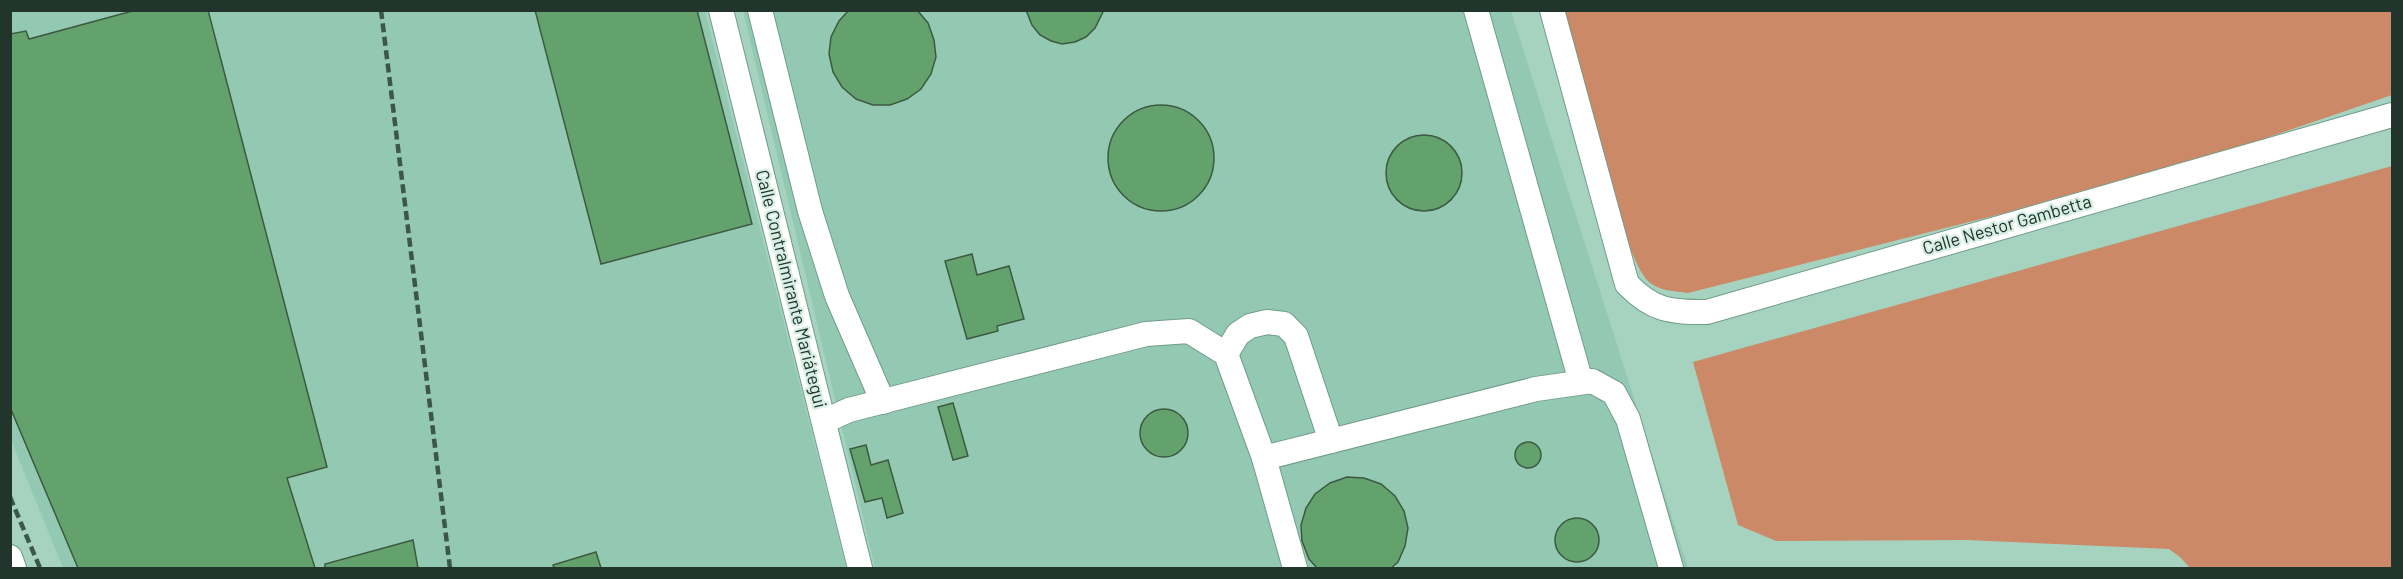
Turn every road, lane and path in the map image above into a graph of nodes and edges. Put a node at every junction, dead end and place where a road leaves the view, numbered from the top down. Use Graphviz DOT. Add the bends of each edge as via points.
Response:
graph roads {
  1 [pos="721,10"];
  2 [pos="760,10"];
  3 [pos="1476,10"];
  4 [pos="1552,10"];
  5 [pos="2392,115"];
  6 [pos="1226,354"];
  7 [pos="1581,382"];
  8 [pos="883,402"];
  9 [pos="825,422"];
  10 [pos="1331,441"];
  11 [pos="1264,458"];
  12 [pos="10,557"];
  13 [pos="14,568"];
  14 [pos="860,568"];
  15 [pos="1295,568"];
  16 [pos="1671,568"];
  1 -- 9 [label="street, Calle Contralmirante Mariátegui"];
  2 -- 8 [label="street" via="810,211 837,296"];
  3 -- 7 [label="street"];
  4 -- 5 [label="street, Calle Nestor Gambetta" via="1627,284 1647,302 1679,312 1707,312"];
  6 -- 8 [label="street" via="1189,331 1146,334"];
  6 -- 10 [label="street" via="1238,334 1250,326 1284,324 1296,336"];
  6 -- 11 [label="street"];
  7 -- 10 [label="street" via="1536,389"];
  7 -- 16 [label="street" via="1592,381 1614,393 1628,419"];
  8 -- 9 [label="street"];
  9 -- 14 [label="street, Calle Contralmirante Mariátegui"];
  10 -- 11 [label="street"];
  11 -- 15 [label="street"];
  12 -- 13 [label="street"];
}
